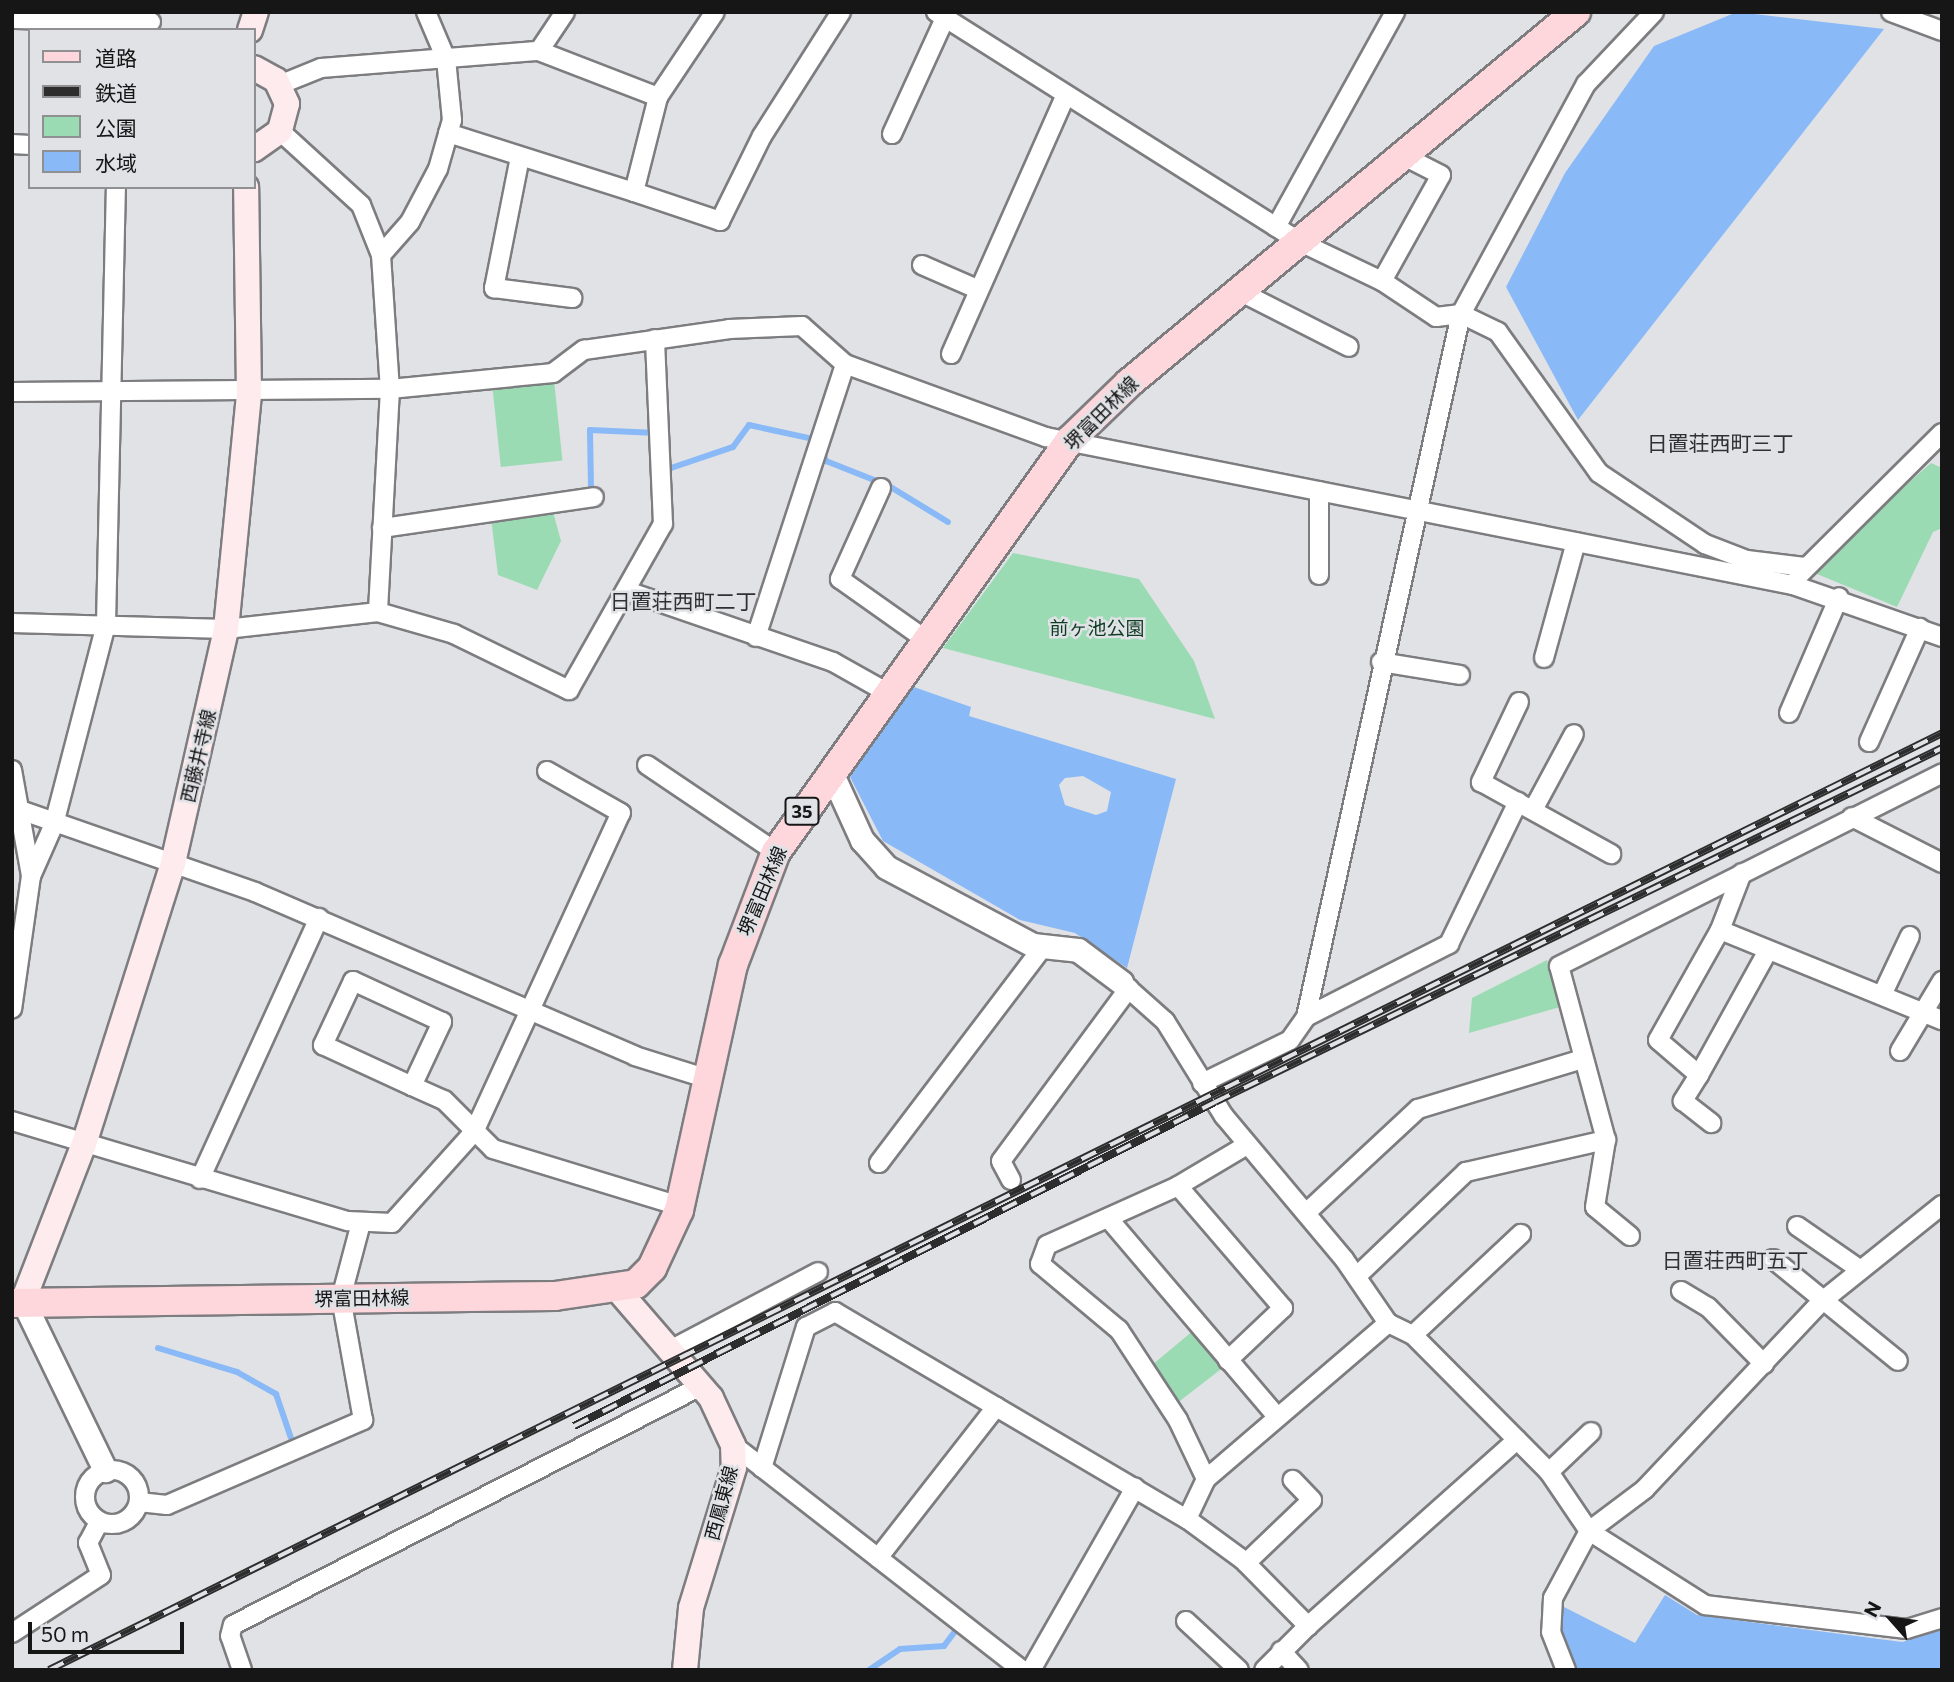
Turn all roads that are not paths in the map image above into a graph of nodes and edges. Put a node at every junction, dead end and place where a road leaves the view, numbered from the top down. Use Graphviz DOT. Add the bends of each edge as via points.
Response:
graph roads {
  1 [pos="426,12"];
  2 [pos="565,12"];
  3 [pos="715,12"];
  4 [pos="841,12"];
  5 [pos="1395,12"];
  6 [pos="1654,12"];
  7 [pos="1891,12"];
  8 [pos="1575,13"];
  9 [pos="941,15"];
  10 [pos="12,19"];
  11 [pos="152,21"];
  12 [pos="1942,31"];
  13 [pos="539,51"];
  14 [pos="446,59"];
  15 [pos="256,69"];
  16 [pos="279,85"];
  17 [pos="1066,95"];
  18 [pos="658,97"];
  19 [pos="280,131"];
  20 [pos="448,133"];
  21 [pos="892,134"];
  22 [pos="256,148"];
  23 [pos="1402,155"];
  24 [pos="520,157"];
  25 [pos="116,189"];
  26 [pos="246,189"];
  27 [pos="634,192"];
  28 [pos="1287,234"];
  29 [pos="381,255"];
  30 [pos="922,265"];
  31 [pos="1382,281"];
  32 [pos="977,289"];
  33 [pos="1239,291"];
  34 [pos="572,298"];
  35 [pos="1461,314"];
  36 [pos="655,340"];
  37 [pos="1349,347"];
  38 [pos="951,354"];
  39 [pos="845,364"];
  40 [pos="390,388"];
  41 [pos="12,392"];
  42 [pos="113,393"];
  43 [pos="249,393"];
  44 [pos="1942,433"];
  45 [pos="1070,440"];
  46 [pos="881,488"];
  47 [pos="1319,491"];
  48 [pos="594,497"];
  49 [pos="1420,513"];
  50 [pos="383,527"];
  51 [pos="1576,542"];
  52 [pos="1805,567"];
  53 [pos="1319,575"];
  54 [pos="1793,584"];
  55 [pos="627,592"];
  56 [pos="1839,597"];
  57 [pos="378,612"];
  58 [pos="12,622"];
  59 [pos="106,624"];
  60 [pos="1920,628"];
  61 [pos="226,629"];
  62 [pos="756,637"];
  63 [pos="1942,637"];
  64 [pos="926,640"];
  65 [pos="1544,657"];
  66 [pos="1381,662"];
  67 [pos="1460,675"];
  68 [pos="888,693"];
  69 [pos="1519,702"];
  70 [pos="1789,713"];
  71 [pos="1574,734"];
  72 [pos="1869,742"];
  73 [pos="647,765"];
  74 [pos="12,770"];
  75 [pos="547,771"];
  76 [pos="831,772"];
  77 [pos="1942,773"];
  78 [pos="1525,806"];
  79 [pos="23,811"];
  80 [pos="1852,817"];
  81 [pos="54,824"];
  82 [pos="776,852"];
  83 [pos="1611,854"];
  84 [pos="173,863"];
  85 [pos="1942,863"];
  86 [pos="1742,873"];
  87 [pos="31,876"];
  88 [pos="319,918"];
  89 [pos="1720,930"];
  90 [pos="1910,936"];
  91 [pos="1044,946"];
  92 [pos="1766,954"];
  93 [pos="1942,981"];
  94 [pos="1125,985"];
  95 [pos="1883,993"];
  96 [pos="12,1009"];
  97 [pos="530,1010"];
  98 [pos="1934,1016"];
  99 [pos="1306,1017"];
  100 [pos="1900,1051"];
  101 [pos="1583,1059"];
  102 [pos="1699,1075"];
  103 [pos="705,1078"];
  104 [pos="1202,1083"];
  105 [pos="412,1086"];
  106 [pos="12,1121"];
  107 [pos="1711,1124"];
  108 [pos="474,1132"];
  109 [pos="1606,1140"];
  110 [pos="84,1144"];
  111 [pos="1247,1145"];
  112 [pos="879,1163"];
  113 [pos="200,1179"];
  114 [pos="1011,1180"];
  115 [pos="1178,1186"];
  116 [pos="1942,1205"];
  117 [pos="680,1206"];
  118 [pos="1306,1213"];
  119 [pos="1108,1218"];
  120 [pos="361,1223"];
  121 [pos="1797,1226"];
  122 [pos="1521,1234"];
  123 [pos="1630,1236"];
  124 [pos="1773,1259"];
  125 [pos="1859,1269"];
  126 [pos="818,1272"];
  127 [pos="1357,1276"];
  128 [pos="617,1289"];
  129 [pos="1681,1291"];
  130 [pos="1827,1297"];
  131 [pos="341,1298"];
  132 [pos="18,1302"];
  133 [pos="1388,1323"];
  134 [pos="1413,1335"];
  135 [pos="672,1349"];
  136 [pos="1228,1360"];
  137 [pos="1898,1361"];
  138 [pos="1764,1364"];
  139 [pos="701,1386"];
  140 [pos="996,1407"];
  141 [pos="1275,1414"];
  142 [pos="1591,1432"];
  143 [pos="1517,1440"];
  144 [pos="733,1445"];
  145 [pos="762,1468"];
  146 [pos="105,1470"];
  147 [pos="1549,1472"];
  148 [pos="1206,1479"];
  149 [pos="1293,1479"];
  150 [pos="1135,1488"];
  151 [pos="139,1502"];
  152 [pos="1187,1519"];
  153 [pos="99,1522"];
  154 [pos="1588,1531"];
  155 [pos="878,1558"];
  156 [pos="1246,1563"];
  157 [pos="1942,1618"];
  158 [pos="1186,1620"];
  159 [pos="1308,1626"];
  160 [pos="12,1633"];
  161 [pos="997,1651"];
  162 [pos="1281,1651"];
  163 [pos="242,1670"];
  164 [pos="685,1670"];
  165 [pos="994,1670"];
  166 [pos="1022,1670"];
  167 [pos="1031,1670"];
  168 [pos="1239,1670"];
  169 [pos="1264,1670"];
  170 [pos="1299,1670"];
  171 [pos="1566,1670"];
  1 -- 14 [label="street"];
  2 -- 13 [label="street"];
  3 -- 18 [label="street"];
  4 -- 27 [label="street" via="762,136 720,221"];
  5 -- 28 [label="street"];
  6 -- 35 [label="street" via="1587,84"];
  7 -- 12 [label="street"];
  8 -- 23 [label="main road, 堺富田林線 / 35"];
  9 -- 17 [label="street"];
  9 -- 21 [label="street"];
  10 -- 11 [label="street"];
  13 -- 14 [label="street"];
  13 -- 18 [label="street"];
  14 -- 16 [label="street" via="321,68"];
  14 -- 20 [label="street"];
  15 -- 16 [label="main road"];
  16 -- 19 [label="main road" via="287,104"];
  17 -- 28 [label="street"];
  17 -- 32 [label="street"];
  18 -- 27 [label="street"];
  19 -- 22 [label="main road"];
  19 -- 29 [label="street" via="361,205"];
  20 -- 24 [label="street"];
  20 -- 29 [label="street" via="438,169 410,222"];
  23 -- 28 [label="main road, 堺富田林線 / 35"];
  23 -- 31 [label="street" via="1441,175"];
  24 -- 27 [label="street"];
  24 -- 34 [label="street" via="494,288"];
  25 -- 42 [label="street"];
  26 -- 43 [label="main road, 西藤井寺線"];
  28 -- 31 [label="street"];
  28 -- 33 [label="main road, 堺富田林線 / 35"];
  29 -- 40 [label="street"];
  30 -- 32 [label="street"];
  31 -- 35 [label="street" via="1436,317"];
  32 -- 38 [label="street"];
  33 -- 37 [label="street"];
  33 -- 45 [label="main road, 堺富田林線 / 35"];
  35 -- 49 [label="street"];
  35 -- 52 [label="street" via="1498,331 1599,472 1705,544 1747,560"];
  36 -- 39 [label="street" via="802,326"];
  36 -- 40 [label="street" via="584,350 553,373"];
  36 -- 55 [label="street" via="663,524"];
  39 -- 45 [label="street"];
  39 -- 62 [label="street"];
  40 -- 43 [label="street"];
  40 -- 50 [label="street"];
  41 -- 42 [label="street"];
  42 -- 43 [label="street"];
  42 -- 59 [label="street"];
  43 -- 61 [label="main road, 西藤井寺線"];
  44 -- 52 [label="street"];
  45 -- 47 [label="street"];
  45 -- 64 [label="main road, 堺富田林線 / 35"];
  46 -- 64 [label="street" via="841,579"];
  47 -- 49 [label="street"];
  47 -- 53 [label="street"];
  48 -- 50 [label="street"];
  49 -- 51 [label="street"];
  49 -- 66 [label="street"];
  50 -- 57 [label="street"];
  51 -- 54 [label="street"];
  51 -- 65 [label="street"];
  52 -- 54 [label="street"];
  54 -- 56 [label="street"];
  55 -- 57 [label="street" via="569,690 454,634"];
  55 -- 62 [label="street"];
  56 -- 60 [label="street"];
  56 -- 70 [label="street"];
  57 -- 61 [label="street"];
  58 -- 59 [label="street"];
  59 -- 61 [label="street"];
  59 -- 81 [label="street"];
  60 -- 63 [label="street"];
  60 -- 72 [label="street"];
  61 -- 84 [label="main road, 西藤井寺線"];
  62 -- 68 [label="street" via="833,662"];
  64 -- 68 [label="main road, 堺富田林線 / 35"];
  66 -- 67 [label="street"];
  66 -- 99 [label="street"];
  68 -- 76 [label="main road, 堺富田林線 / 35"];
  69 -- 78 [label="street" via="1481,782"];
  71 -- 78 [label="street"];
  73 -- 82 [label="street"];
  74 -- 79 [label="street"];
  75 -- 97 [label="street" via="621,813"];
  76 -- 82 [label="main road, 堺富田林線 / 35"];
  76 -- 91 [label="street" via="862,840 886,866"];
  77 -- 80 [label="street"];
  78 -- 83 [label="street"];
  78 -- 99 [label="street" via="1450,944"];
  79 -- 81 [label="street"];
  79 -- 87 [label="street"];
  80 -- 85 [label="street"];
  80 -- 86 [label="street"];
  81 -- 84 [label="street"];
  81 -- 87 [label="street"];
  82 -- 103 [label="main road, 堺富田林線 / 35" via="737,953"];
  84 -- 88 [label="street"];
  84 -- 110 [label="main road, 西藤井寺線"];
  86 -- 89 [label="street"];
  86 -- 101 [label="street" via="1559,965"];
  87 -- 96 [label="street"];
  88 -- 97 [label="street"];
  88 -- 113 [label="street"];
  89 -- 92 [label="street"];
  89 -- 102 [label="street" via="1658,1040"];
  90 -- 95 [label="street"];
  91 -- 94 [label="street" via="1078,950"];
  91 -- 112 [label="street"];
  92 -- 95 [label="street"];
  92 -- 102 [label="street"];
  93 -- 98 [label="street"];
  94 -- 104 [label="street" via="1165,1021"];
  94 -- 114 [label="street" via="1001,1161"];
  95 -- 98 [label="street"];
  97 -- 103 [label="street"];
  97 -- 108 [label="street"];
  98 -- 100 [label="street"];
  99 -- 104 [label="street" via="1290,1040"];
  101 -- 109 [label="street"];
  101 -- 118 [label="street" via="1418,1109"];
  102 -- 107 [label="street" via="1683,1101"];
  103 -- 117 [label="main road, 堺富田林線 / 35"];
  104 -- 111 [label="street"];
  105 -- 105 [label="street" via="442,1021 353,981 323,1045"];
  105 -- 108 [label="street" via="444,1100"];
  106 -- 110 [label="street"];
  108 -- 117 [label="street" via="516,1158"];
  108 -- 120 [label="street" via="392,1223"];
  109 -- 123 [label="street" via="1595,1206"];
  109 -- 127 [label="street" via="1466,1172"];
  110 -- 113 [label="street"];
  110 -- 132 [label="main road, 西藤井寺線"];
  111 -- 115 [label="street"];
  111 -- 118 [label="street"];
  113 -- 120 [label="street"];
  115 -- 119 [label="street"];
  115 -- 136 [label="street" via="1283,1308"];
  116 -- 125 [label="street"];
  117 -- 128 [label="main road, 堺富田林線 / 35" via="652,1268 636,1284"];
  118 -- 127 [label="street"];
  119 -- 136 [label="street"];
  119 -- 148 [label="street" via="1047,1245 1040,1264 1119,1330 1178,1420"];
  120 -- 131 [label="street"];
  121 -- 125 [label="street"];
  122 -- 134 [label="street"];
  124 -- 130 [label="street"];
  125 -- 130 [label="street"];
  126 -- 135 [label="street"];
  127 -- 133 [label="street"];
  128 -- 131 [label="main road, 堺富田林線 / 35"];
  128 -- 135 [label="main road, 西鳳東線"];
  129 -- 138 [label="street" via="1707,1307"];
  130 -- 137 [label="street"];
  130 -- 138 [label="street"];
  131 -- 132 [label="main road, 堺富田林線 / 35"];
  131 -- 151 [label="street" via="363,1420 167,1505"];
  132 -- 146 [label="street"];
  133 -- 134 [label="street"];
  133 -- 141 [label="street"];
  134 -- 143 [label="street"];
  135 -- 139 [label="main road, 西鳳東線"];
  136 -- 141 [label="street"];
  138 -- 154 [label="street" via="1645,1489"];
  139 -- 144 [label="main road, 西鳳東線"];
  139 -- 163 [label="street" via="233,1625 230,1636"];
  140 -- 145 [label="street" via="835,1312 806,1327"];
  140 -- 150 [label="street"];
  140 -- 155 [label="street"];
  141 -- 148 [label="street"];
  142 -- 147 [label="street"];
  143 -- 147 [label="street"];
  143 -- 159 [label="street"];
  144 -- 145 [label="street"];
  144 -- 164 [label="main road, 西鳳東線" via="734,1468 691,1608"];
  145 -- 155 [label="street"];
  146 -- 151 [label="street" via="130,1477"];
  146 -- 153 [label="street" via="85,1491 87,1509"];
  147 -- 154 [label="street"];
  148 -- 152 [label="street"];
  149 -- 156 [label="street" via="1312,1500"];
  150 -- 152 [label="street"];
  150 -- 167 [label="street"];
  151 -- 153 [label="street" via="124,1522"];
  152 -- 156 [label="street"];
  153 -- 160 [label="street" via="88,1543 101,1575"];
  154 -- 157 [label="street" via="1704,1605 1907,1629"];
  154 -- 171 [label="street" via="1553,1598 1551,1632"];
  155 -- 161 [label="street"];
  156 -- 159 [label="street"];
  158 -- 168 [label="street"];
  159 -- 162 [label="street"];
  161 -- 165 [label="street"];
  161 -- 166 [label="street"];
  162 -- 169 [label="street"];
  162 -- 170 [label="street"];
}
